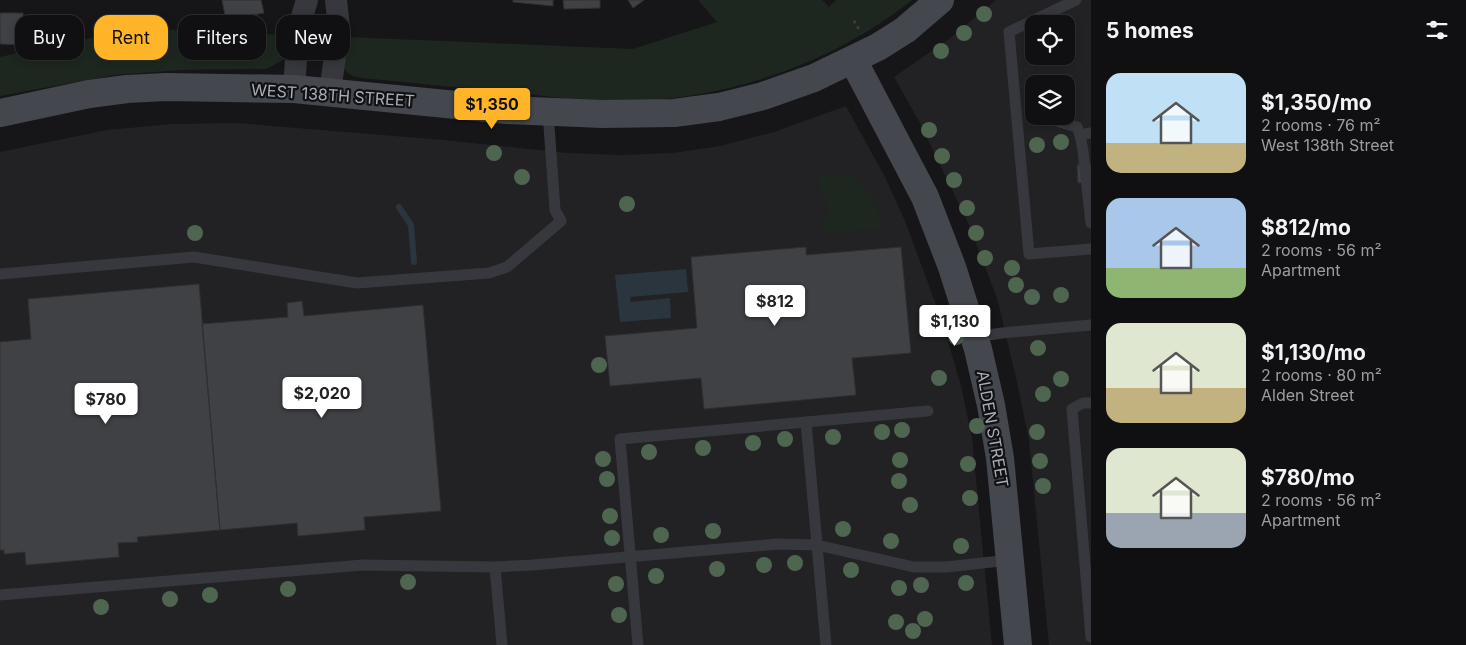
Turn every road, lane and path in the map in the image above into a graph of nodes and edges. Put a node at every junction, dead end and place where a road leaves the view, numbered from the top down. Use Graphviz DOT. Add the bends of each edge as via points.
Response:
graph roads {
  1 [pos="307,0"];
  2 [pos="336,0"];
  3 [pos="940,0"];
  4 [pos="1076,0"];
  5 [pos="854,21"];
  6 [pos="861,32"];
  7 [pos="853,60"];
  8 [pos="294,89"];
  9 [pos="330,92"];
  10 [pos="1016,110"];
  11 [pos="548,112"];
  12 [pos="1025,112"];
  13 [pos="0,113"];
  14 [pos="1070,125"];
  15 [pos="1087,135"];
  16 [pos="1091,223"];
  17 [pos="1091,250"];
  18 [pos="0,274"];
  19 [pos="1091,325"];
  20 [pos="974,337"];
  21 [pos="1091,403"];
  22 [pos="928,411"];
  23 [pos="806,422"];
  24 [pos="817,545"];
  25 [pos="631,556"];
  26 [pos="1010,560"];
  27 [pos="496,567"];
  28 [pos="0,595"];
  29 [pos="1091,637"];
  30 [pos="502,645"];
  31 [pos="638,645"];
  32 [pos="826,645"];
  33 [pos="1018,645"];
  1 -- 8 [label="street" via="298,30"];
  2 -- 9 [label="street" via="339,28"];
  3 -- 7 [label="street, WEST 138TH STREET" via="905,30"];
  4 -- 10 [label="lane" via="1010,32"];
  5 -- 6 [label="path"];
  7 -- 11 [label="street, WEST 138TH STREET" via="814,78 720,107 640,114"];
  7 -- 20 [label="street, ALDEN STREET" via="925,198 952,267"];
  8 -- 9 [label="street, WEST 138TH STREET"];
  8 -- 13 [label="street, WEST 138TH STREET" via="127,89"];
  9 -- 11 [label="street, WEST 138TH STREET"];
  10 -- 12 [label="lane"];
  10 -- 17 [label="lane" via="1029,254"];
  11 -- 18 [label="lane" via="555,210 561,220 506,267 489,272 357,283 194,257"];
  14 -- 15 [label="lane"];
  15 -- 16 [label="lane" via="1084,151"];
  19 -- 20 [label="lane"];
  20 -- 26 [label="street, ALDEN STREET" via="1000,458"];
  21 -- 29 [label="lane" via="1072,409"];
  22 -- 23 [label="lane"];
  23 -- 24 [label="lane"];
  23 -- 25 [label="lane" via="620,439"];
  24 -- 25 [label="lane" via="778,544"];
  24 -- 26 [label="lane" via="914,567"];
  24 -- 32 [label="lane"];
  25 -- 27 [label="lane"];
  25 -- 31 [label="lane"];
  26 -- 33 [label="street, ALDEN STREET"];
  27 -- 28 [label="lane" via="363,566"];
  27 -- 30 [label="lane"];
}
